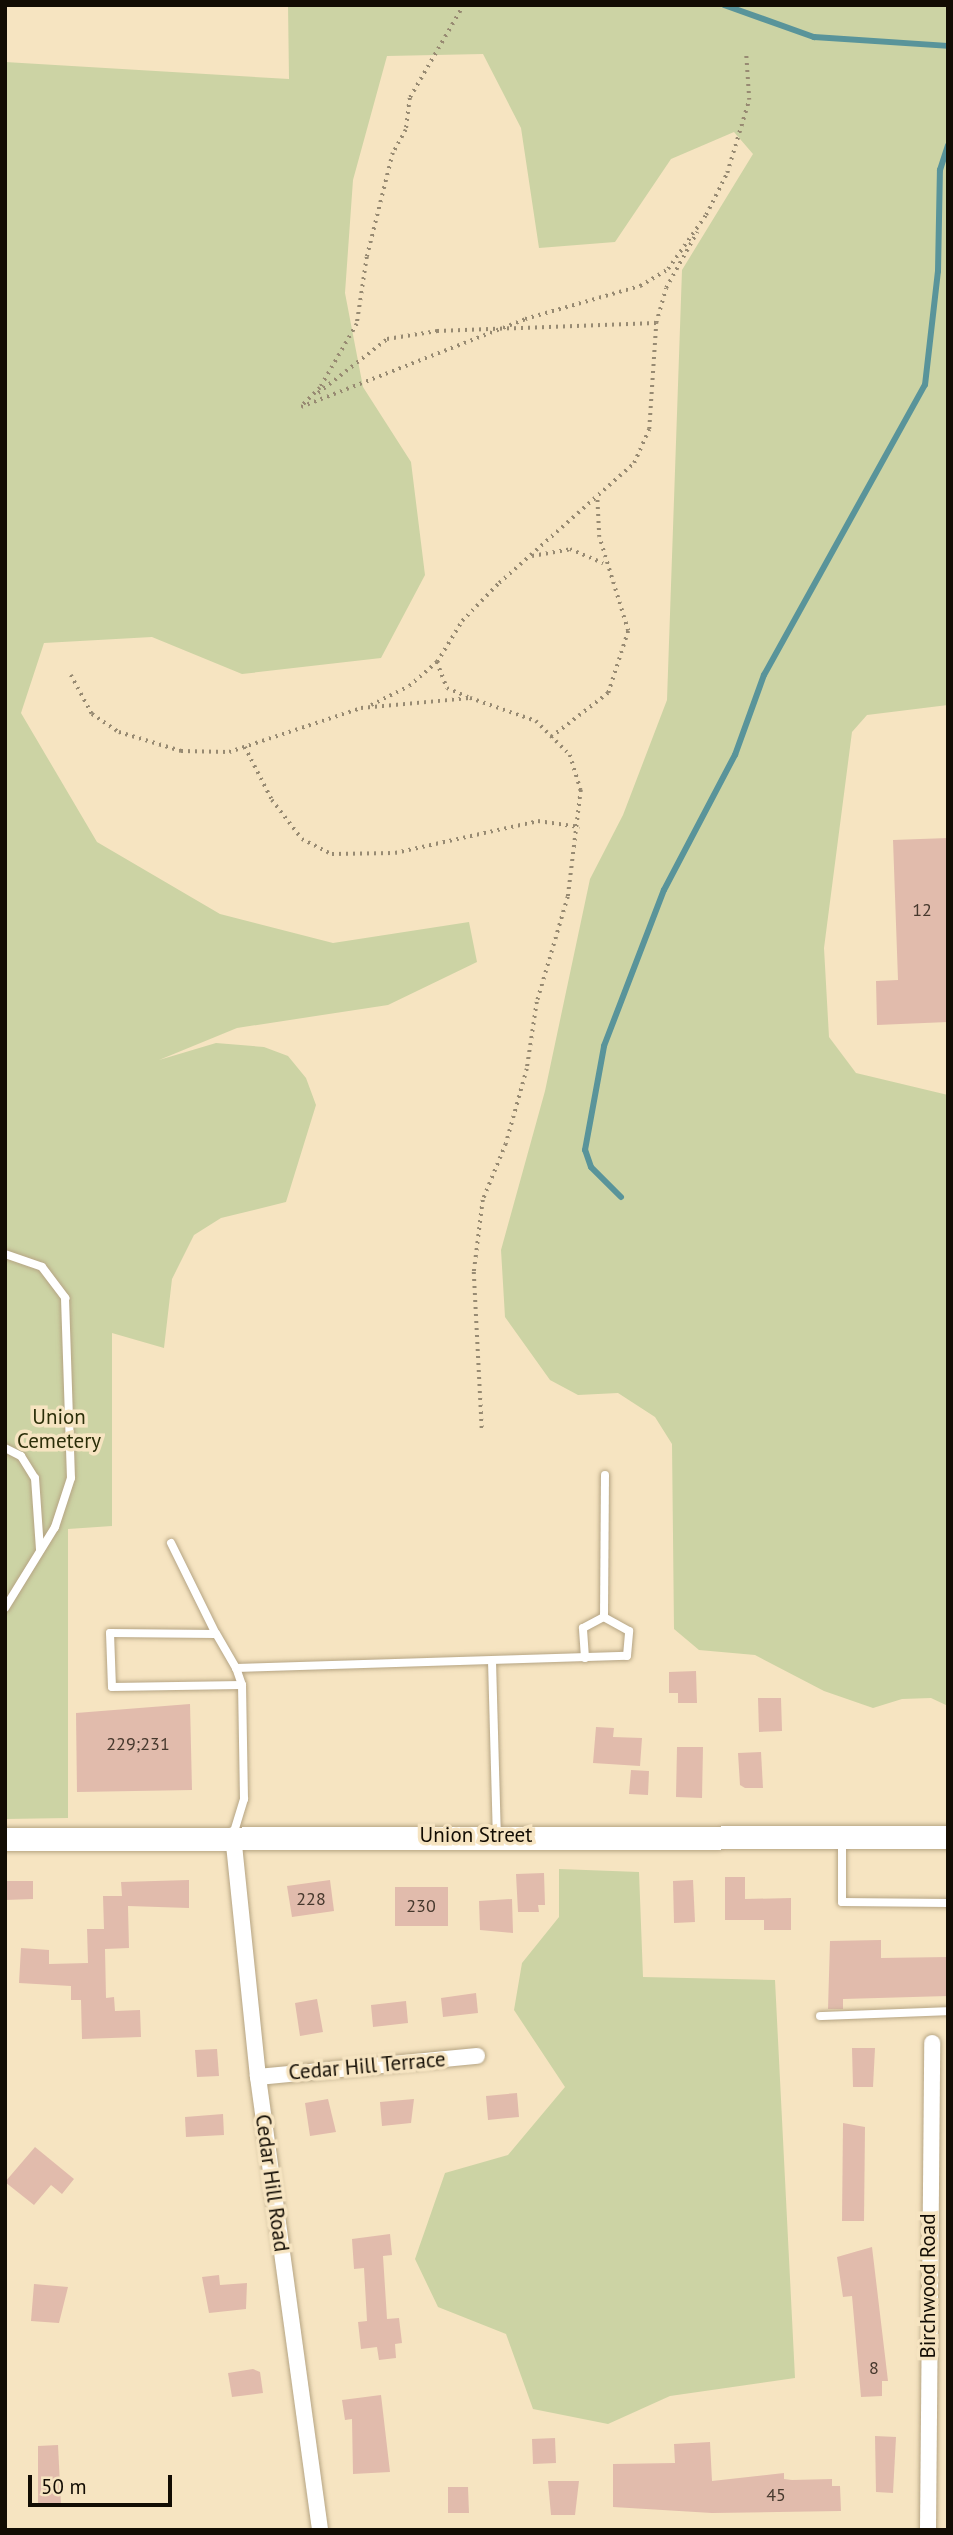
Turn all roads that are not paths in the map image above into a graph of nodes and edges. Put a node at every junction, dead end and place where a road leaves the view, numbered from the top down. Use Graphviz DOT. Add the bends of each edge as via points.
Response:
graph roads {
  1 [pos="5,1254"];
  2 [pos="5,1448"];
  3 [pos="605,1475"];
  4 [pos="171,1543"];
  5 [pos="40,1550"];
  6 [pos="5,1608"];
  7 [pos="604,1617"];
  8 [pos="216,1634"];
  9 [pos="584,1658"];
  10 [pos="492,1661"];
  11 [pos="236,1668"];
  12 [pos="242,1685"];
  13 [pos="233,1835"];
  14 [pos="497,1835"];
  15 [pos="842,1835"];
  16 [pos="948,1837"];
  17 [pos="5,1839"];
  18 [pos="948,1903"];
  19 [pos="948,2011"];
  20 [pos="820,2016"];
  21 [pos="932,2043"];
  22 [pos="477,2056"];
  23 [pos="258,2077"];
  24 [pos="320,2530"];
  25 [pos="928,2530"];
  1 -- 5 [label="lane" via="42,1267 60,1287 68,1310 70,1490"];
  2 -- 5 [label="lane" via="21,1456 35,1478"];
  3 -- 7 [label="lane"];
  4 -- 8 [label="lane"];
  5 -- 6 [label="lane"];
  7 -- 9 [label="lane" via="583,1628"];
  7 -- 9 [label="lane" via="629,1631 627,1656"];
  8 -- 11 [label="lane"];
  8 -- 12 [label="lane" via="110,1633 112,1687"];
  9 -- 10 [label="lane"];
  10 -- 11 [label="lane"];
  10 -- 14 [label="lane"];
  11 -- 12 [label="lane"];
  12 -- 13 [label="lane" via="244,1799"];
  13 -- 14 [label="main road, Union Street"];
  13 -- 17 [label="main road, Union Street"];
  13 -- 23 [label="street, Cedar Hill Road"];
  14 -- 15 [label="main road, Union Street"];
  15 -- 16 [label="main road, Union Street"];
  15 -- 18 [label="lane" via="842,1902"];
  19 -- 20 [label="lane"];
  21 -- 25 [label="street, Birchwood Road"];
  22 -- 23 [label="street, Cedar Hill Terrace"];
  23 -- 24 [label="street, Cedar Hill Road"];
}
